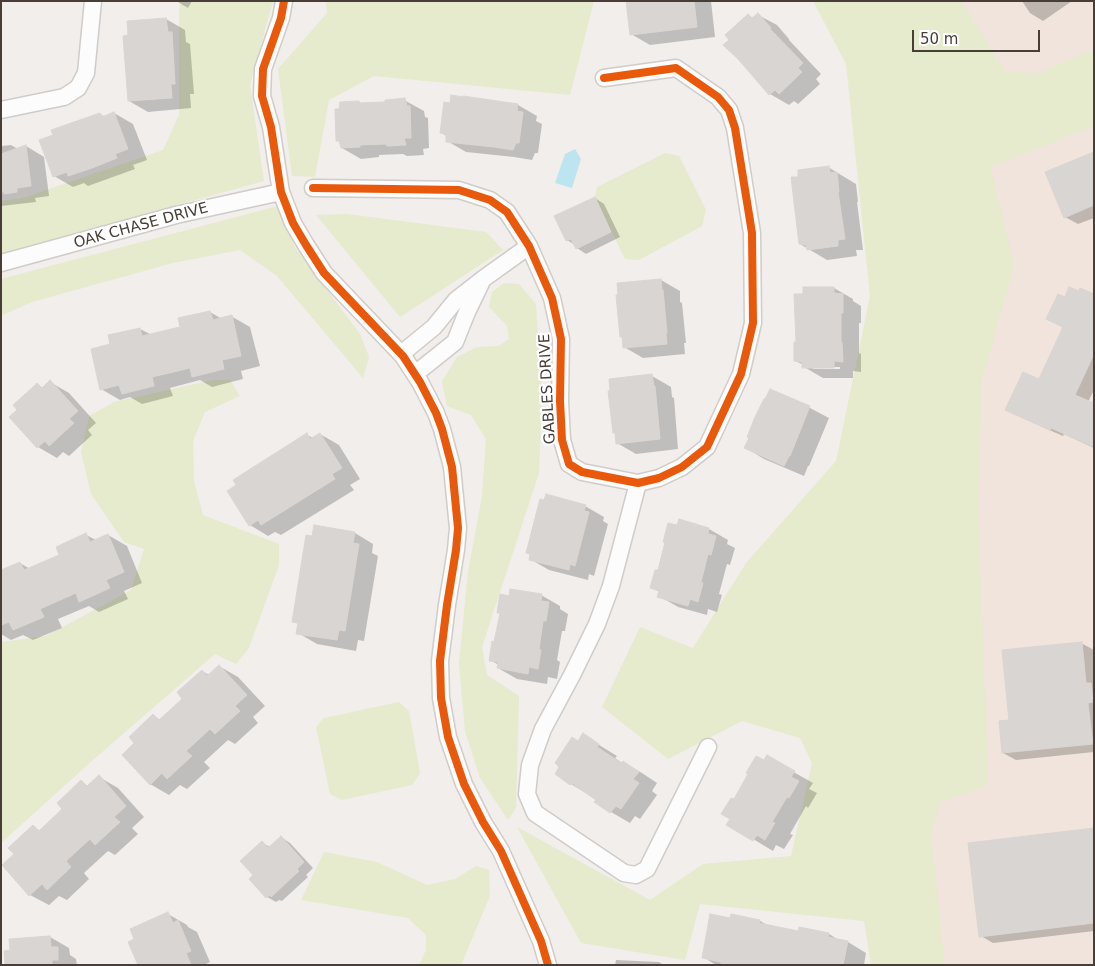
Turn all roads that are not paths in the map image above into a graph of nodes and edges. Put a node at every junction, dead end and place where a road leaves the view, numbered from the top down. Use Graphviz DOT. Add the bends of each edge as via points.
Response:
graph roads {
  1 [pos="93,1"];
  2 [pos="284,1"];
  3 [pos="604,78"];
  4 [pos="1,110"];
  5 [pos="313,188"];
  6 [pos="281,192"];
  7 [pos="529,246"];
  8 [pos="1,263"];
  9 [pos="482,279"];
  10 [pos="401,354"];
  11 [pos="415,374"];
  12 [pos="638,483"];
  13 [pos="708,747"];
  14 [pos="548,965"];
  1 -- 4 [label="street" via="86,73 78,88 64,97"];
  2 -- 6 [label="street" via="263,69 262,96 271,127"];
  3 -- 12 [label="street, GABLES DRIVE" via="676,68 718,97 729,110 735,128 752,232 753,323 741,374 707,448 682,467"];
  5 -- 7 [label="street, GABLES DRIVE" via="460,190 490,200 507,212"];
  6 -- 8 [label="street, OAK CHASE DRIVE" via="176,215"];
  6 -- 10 [label="street" via="293,223 324,273"];
  7 -- 9 [label="street"];
  7 -- 12 [label="street, GABLES DRIVE" via="552,298 561,339 562,440 569,464 582,472"];
  9 -- 10 [label="street" via="456,300 434,327"];
  9 -- 11 [label="street" via="455,342"];
  10 -- 11 [label="street"];
  11 -- 14 [label="street" via="442,429 455,488 458,535 440,661 448,737 464,784 501,851 541,941"];
  12 -- 13 [label="street" via="598,624 543,729 530,766 527,794 535,813 624,873 636,875 647,869"];
}
